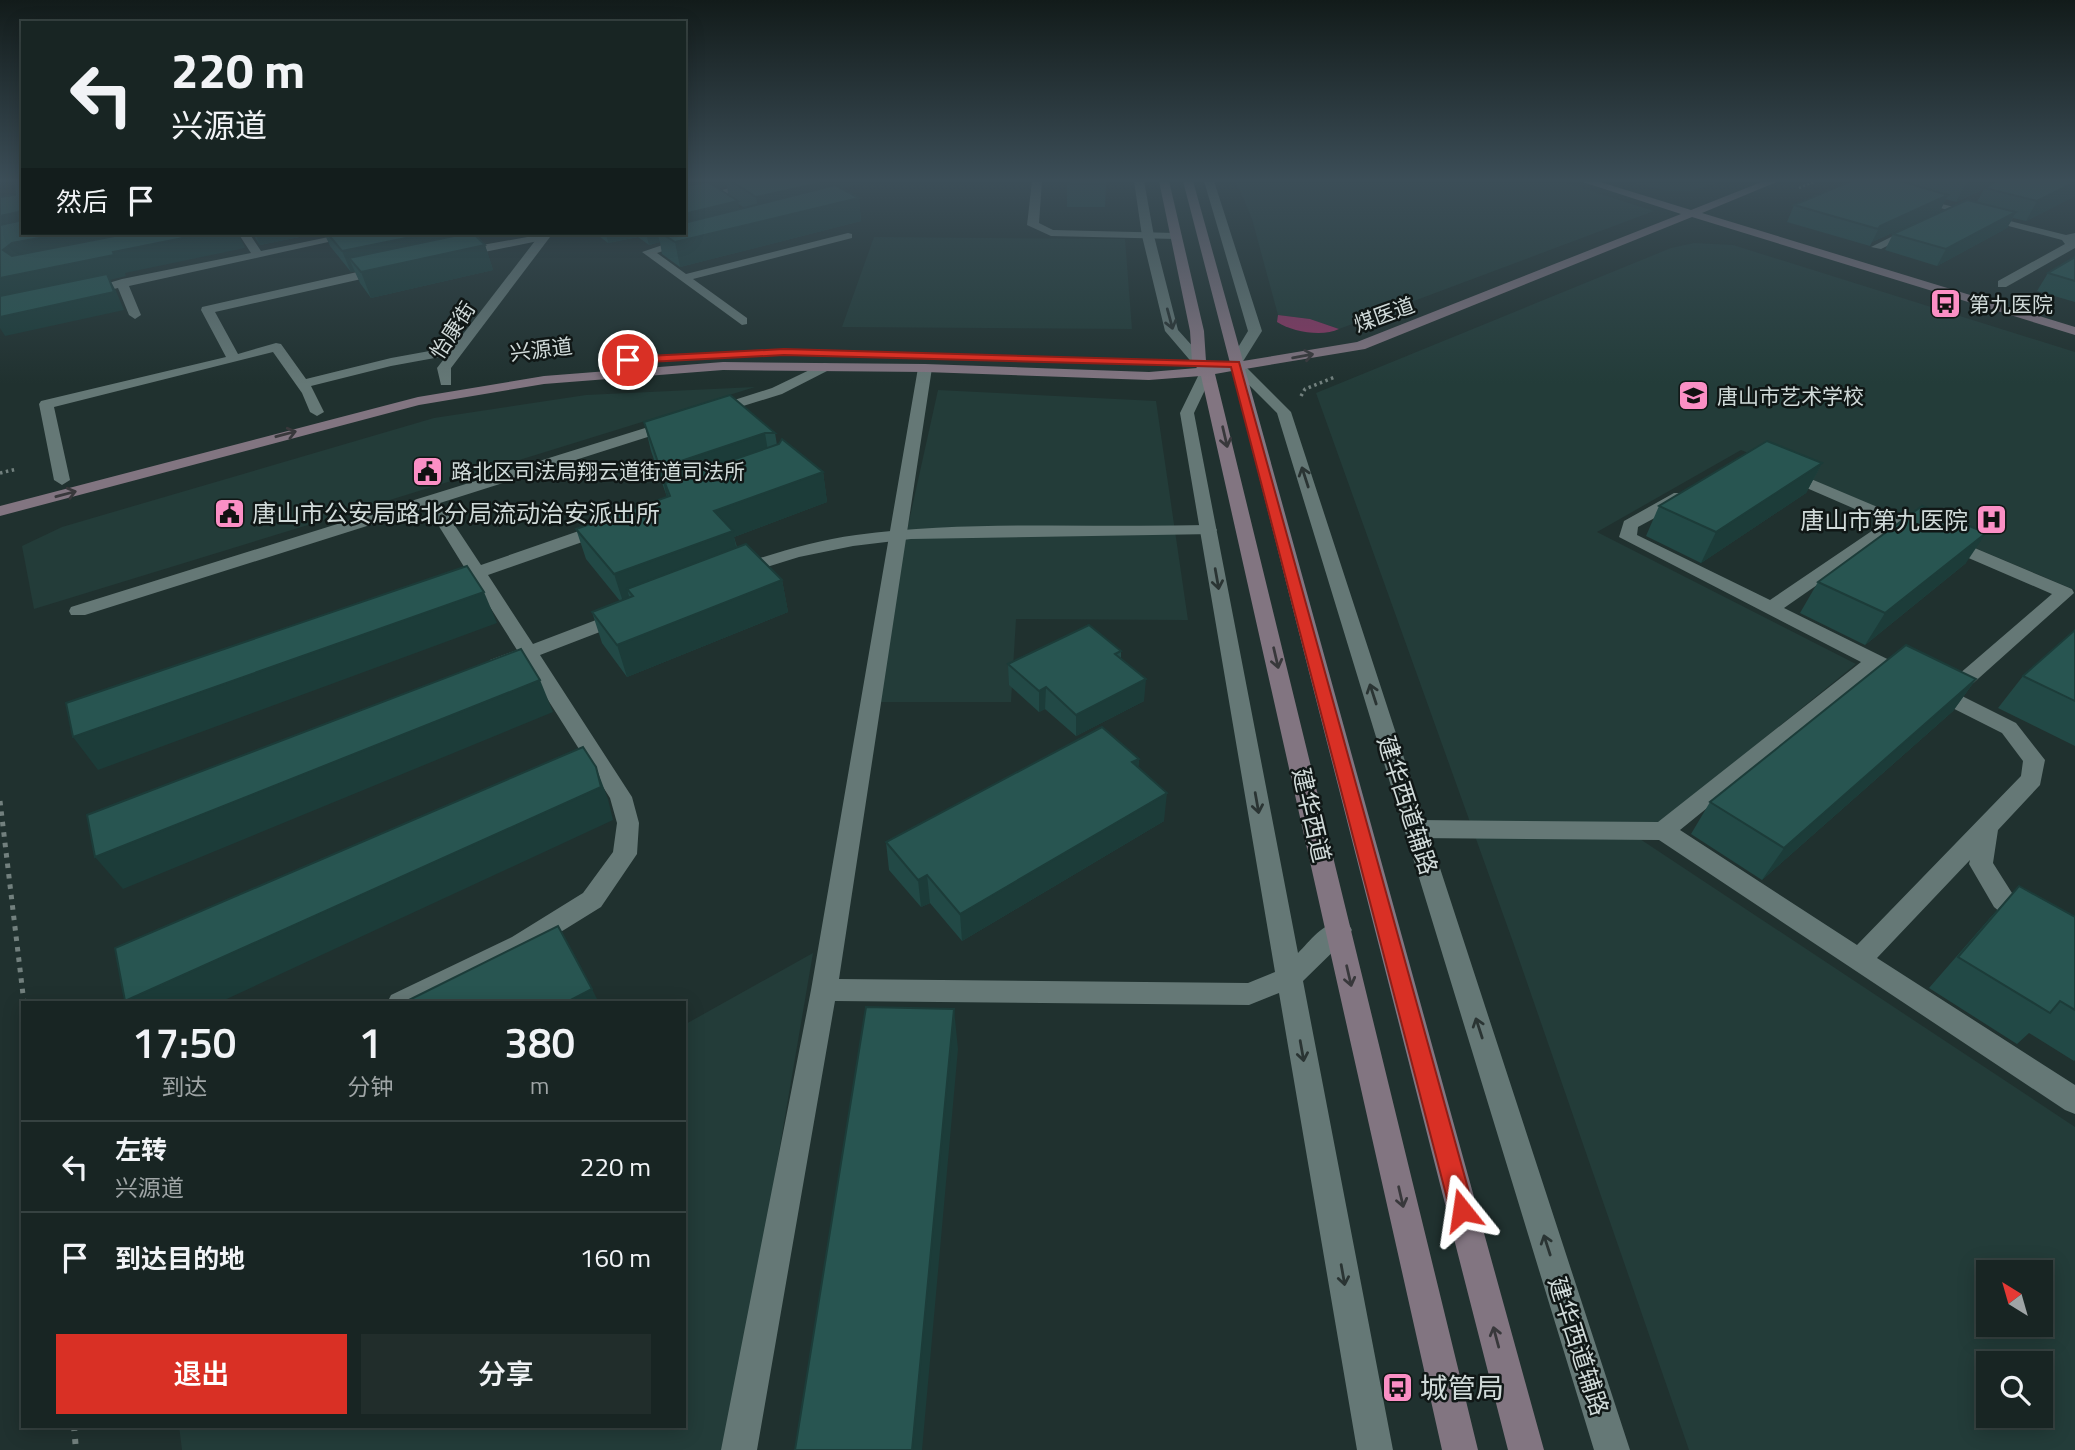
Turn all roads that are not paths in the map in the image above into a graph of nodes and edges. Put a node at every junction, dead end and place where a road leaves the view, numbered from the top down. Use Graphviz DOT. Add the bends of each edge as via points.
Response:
graph roads {
  1 [pos="254,249"];
  2 [pos="288,249"];
  3 [pos="481,249"];
  4 [pos="533,249"];
  5 [pos="659,249"];
  6 [pos="799,249"];
  7 [pos="1151,249"];
  8 [pos="1179,249"];
  9 [pos="1205,249"];
  10 [pos="1230,249"];
  11 [pos="1607,249"];
  12 [pos="1808,249"];
  13 [pos="2065,249"];
  14 [pos="258,255"];
  15 [pos="452,255"];
  16 [pos="397,267"];
  17 [pos="684,278"];
  18 [pos="122,283"];
  19 [pos="2002,284"];
  20 [pos="81,292"];
  21 [pos="135,315"];
  22 [pos="742,321"];
  23 [pos="2075,331"];
  24 [pos="457,349"];
  25 [pos="234,359"];
  26 [pos="1235,364"];
  27 [pos="1203,366"];
  28 [pos="824,367"];
  29 [pos="925,368"];
  30 [pos="446,382"];
  31 [pos="303,384"];
  32 [pos="317,412"];
  33 [pos="1765,465"];
  34 [pos="62,480"];
  35 [pos="1698,487"];
  36 [pos="0,496"];
  37 [pos="430,501"];
  38 [pos="0,511"];
  39 [pos="1898,521"];
  40 [pos="620,523"];
  41 [pos="1208,530"];
  42 [pos="899,533"];
  43 [pos="476,573"];
  44 [pos="718,579"];
  45 [pos="424,591"];
  46 [pos="642,608"];
  47 [pos="1771,608"];
  48 [pos="78,611"];
  49 [pos="528,653"];
  50 [pos="1876,660"];
  51 [pos="476,673"];
  52 [pos="1947,696"];
  53 [pos="591,751"];
  54 [pos="566,762"];
  55 [pos="1987,827"];
  56 [pos="1416,829"];
  57 [pos="1663,831"];
  58 [pos="1339,930"];
  59 [pos="2075,951"];
  60 [pos="1859,960"];
  61 [pos="1289,978"];
  62 [pos="824,990"];
  63 [pos="404,1001"];
  64 [pos="2075,1101"];
  65 [pos="739,1450"];
  66 [pos="1375,1450"];
  67 [pos="1460,1450"];
  68 [pos="1526,1450"];
  69 [pos="1612,1450"];
  1 -- 14 [label="street"];
  2 -- 14 [label="street"];
  3 -- 15 [label="street"];
  4 -- 24 [label="street, 怡康街"];
  5 -- 17 [label="street" via="648,252"];
  6 -- 17 [label="street"];
  7 -- 27 [label="street, one-way" via="1172,331"];
  8 -- 27 [label="main road, 建华西道"];
  9 -- 26 [label="main road, 建华西道"];
  10 -- 26 [label="street" via="1255,331"];
  26 -- 11 [label="main road, 煤医道, one-way" via="1360,346"];
  12 -- 23 [label="main road"];
  13 -- 19 [label="street"];
  14 -- 18 [label="street"];
  16 -- 25 [label="street" via="207,310"];
  17 -- 22 [label="street"];
  18 -- 20 [label="street"];
  18 -- 21 [label="street"];
  24 -- 30 [label="street, 怡康街" via="444,368"];
  24 -- 31 [label="street"];
  25 -- 31 [label="street" via="276,347"];
  25 -- 34 [label="street" via="46,404"];
  26 -- 27 [label="main road, 兴源道"];
  56 -- 26 [label="street, 建华西道辅路, one-way" via="1284,412"];
  68 -- 26 [label="main road, 建华西道, one-way"];
  27 -- 29 [label="main road, 兴源道" via="1149,376"];
  27 -- 30 [label="main road, 兴源道" via="915,354 757,353 602,362"];
  27 -- 41 [label="street" via="1187,413"];
  27 -- 58 [label="main road, 建华西道, one-way" via="1219,413"];
  28 -- 29 [label="main road, 兴源道"];
  28 -- 37 [label="street" via="777,391"];
  38 -- 28 [label="main road, 兴源道, one-way" via="320,425 489,388 663,369"];
  29 -- 42 [label="street"];
  30 -- 32 [label="main road, 兴源道"];
  31 -- 32 [label="street"];
  32 -- 34 [label="main road, 兴源道"];
  33 -- 39 [label="street"];
  34 -- 36 [label="main road, 兴源道"];
  35 -- 47 [label="street" via="1630,525 1628,537"];
  37 -- 43 [label="street"];
  37 -- 48 [label="street"];
  39 -- 47 [label="street"];
  39 -- 52 [label="street" via="2065,593"];
  40 -- 43 [label="street"];
  41 -- 42 [label="street"];
  41 -- 61 [label="street, one-way"];
  42 -- 44 [label="street" via="803,550"];
  42 -- 62 [label="street"];
  43 -- 45 [label="street"];
  43 -- 49 [label="street"];
  46 -- 49 [label="street"];
  47 -- 50 [label="street"];
  49 -- 51 [label="street"];
  49 -- 53 [label="street"];
  50 -- 52 [label="street"];
  50 -- 57 [label="street"];
  52 -- 55 [label="street" via="2009,728 2034,760 2032,779"];
  53 -- 54 [label="street"];
  53 -- 63 [label="street" via="621,797 628,823 625,854 592,901 521,944"];
  55 -- 59 [label="street" via="1981,863 2003,900 2042,932"];
  55 -- 60 [label="street"];
  56 -- 57 [label="street"];
  69 -- 56 [label="street, 建华西道辅路, one-way"];
  57 -- 60 [label="street"];
  58 -- 61 [label="street"];
  58 -- 67 [label="main road, 建华西道, one-way"];
  60 -- 64 [label="street"];
  61 -- 62 [label="street" via="1249,994"];
  61 -- 66 [label="street, one-way"];
  62 -- 65 [label="street"];
}
